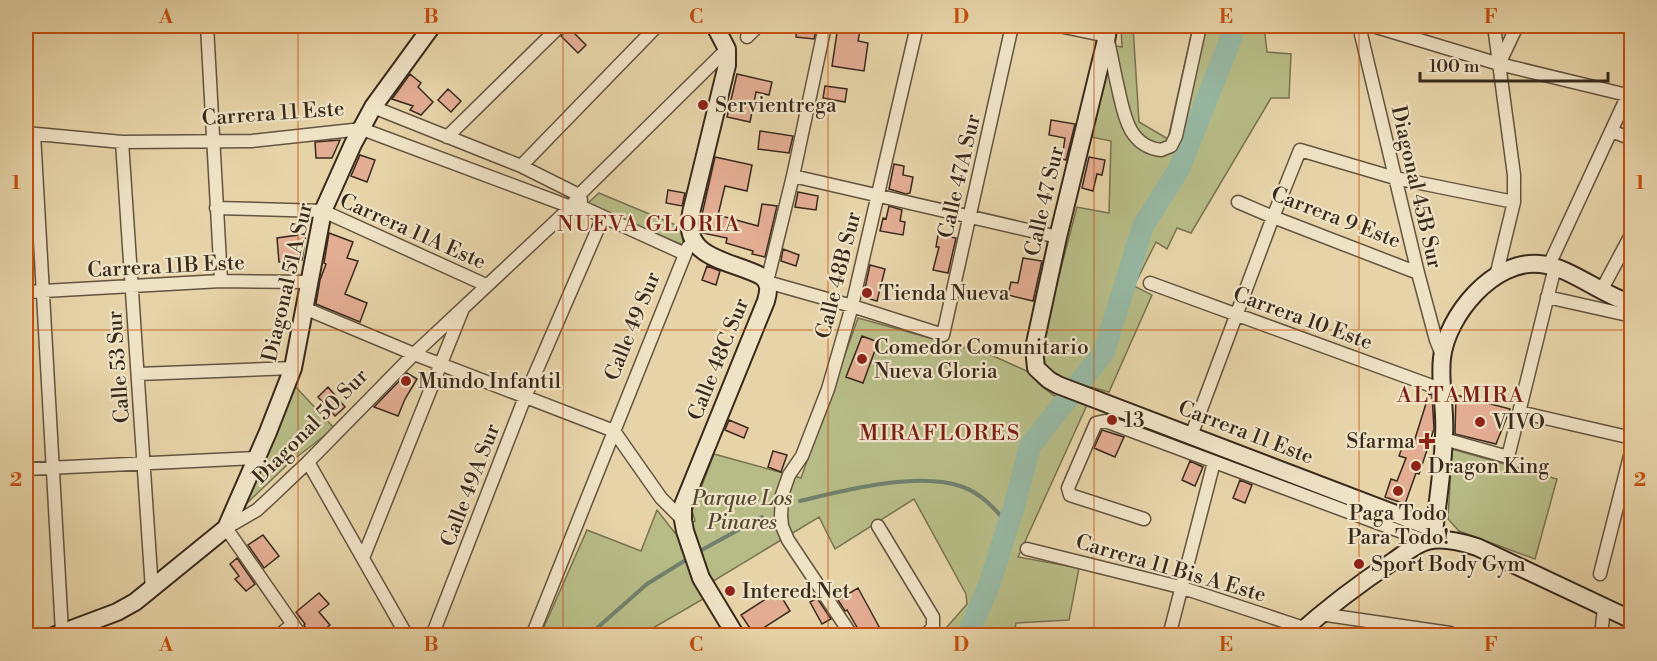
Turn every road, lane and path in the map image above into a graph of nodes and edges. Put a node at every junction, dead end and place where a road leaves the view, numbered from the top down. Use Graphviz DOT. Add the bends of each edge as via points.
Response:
graph roads {
  1 [pos="207,26"];
  2 [pos="432,26"];
  3 [pos="560,26"];
  4 [pos="657,26"];
  5 [pos="715,26"];
  6 [pos="758,26"];
  7 [pos="825,26"];
  8 [pos="917,26"];
  9 [pos="1012,26"];
  10 [pos="1059,26"];
  11 [pos="1200,26"];
  12 [pos="1359,26"];
  13 [pos="1373,26"];
  14 [pos="1494,26"];
  15 [pos="1517,26"];
  16 [pos="1107,31"];
  17 [pos="747,37"];
  18 [pos="727,49"];
  19 [pos="1499,64"];
  20 [pos="1629,90"];
  21 [pos="373,107"];
  22 [pos="362,129"];
  23 [pos="1611,131"];
  24 [pos="30,134"];
  25 [pos="447,137"];
  26 [pos="1632,139"];
  27 [pos="213,141"];
  28 [pos="122,142"];
  29 [pos="521,166"];
  30 [pos="793,176"];
  31 [pos="1395,178"];
  32 [pos="878,195"];
  33 [pos="1238,202"];
  34 [pos="1514,202"];
  35 [pos="577,203"];
  36 [pos="216,208"];
  37 [pos="323,211"];
  38 [pos="970,216"];
  39 [pos="603,217"];
  40 [pos="1273,218"];
  41 [pos="1632,233"];
  42 [pos="1058,237"];
  43 [pos="692,238"];
  44 [pos="685,254"];
  45 [pos="1552,266"];
  46 [pos="1418,273"];
  47 [pos="1496,276"];
  48 [pos="221,281"];
  49 [pos="309,282"];
  50 [pos="767,282"];
  51 [pos="1150,283"];
  52 [pos="486,285"];
  53 [pos="132,286"];
  54 [pos="43,291"];
  55 [pos="1601,291"];
  56 [pos="26,292"];
  57 [pos="1547,297"];
  58 [pos="1632,304"];
  59 [pos="465,306"];
  60 [pos="852,306"];
  61 [pos="304,308"];
  62 [pos="1236,315"];
  63 [pos="1632,316"];
  64 [pos="414,354"];
  65 [pos="1442,355"];
  66 [pos="441,364"];
  67 [pos="293,368"];
  68 [pos="138,374"];
  69 [pos="1042,375"];
  70 [pos="1443,390"];
  71 [pos="525,397"];
  72 [pos="1519,412"];
  73 [pos="614,431"];
  74 [pos="1191,436"];
  75 [pos="1632,438"];
  76 [pos="1444,439"];
  77 [pos="1632,448"];
  78 [pos="256,458"];
  79 [pos="308,462"];
  80 [pos="1214,462"];
  81 [pos="144,463"];
  82 [pos="53,468"];
  83 [pos="26,469"];
  84 [pos="1144,519"];
  85 [pos="684,526"];
  86 [pos="878,526"];
  87 [pos="226,528"];
  88 [pos="1432,537"];
  89 [pos="1027,549"];
  90 [pos="363,558"];
  91 [pos="1600,574"];
  92 [pos="1180,586"];
  93 [pos="152,590"];
  94 [pos="1604,607"];
  95 [pos="1320,614"];
  96 [pos="1632,621"];
  97 [pos="293,624"];
  98 [pos="929,631"];
  99 [pos="1300,632"];
  100 [pos="68,633"];
  101 [pos="1450,633"];
  102 [pos="278,636"];
  103 [pos="301,636"];
  104 [pos="407,636"];
  105 [pos="432,636"];
  106 [pos="532,636"];
  107 [pos="736,636"];
  108 [pos="852,636"];
  109 [pos="1169,636"];
  110 [pos="1601,636"];
  1 -- 27 [label="street"];
  2 -- 21 [label="street, Diagonal 51A Sur"];
  3 -- 25 [label="street"];
  4 -- 29 [label="street"];
  5 -- 18 [label="street"];
  6 -- 17 [label="street"];
  7 -- 30 [label="street, Calle 48C Sur"];
  8 -- 32 [label="street, Calle 48B Sur"];
  9 -- 38 [label="street, Calle 47A Sur"];
  10 -- 16 [label="street"];
  11 -- 16 [label="street" via="1176,136 1171,146 1163,149 1142,142 1127,124"];
  12 -- 31 [label="street, Diagonal 45B Sur"];
  13 -- 19 [label="street"];
  14 -- 19 [label="street"];
  15 -- 19 [label="street"];
  16 -- 42 [label="street, Calle 47 Sur"];
  18 -- 35 [label="street, Diagonal 50 Sur"];
  18 -- 43 [label="street, Calle 49 Sur" via="725,76 690,220"];
  19 -- 20 [label="street"];
  19 -- 34 [label="street"];
  20 -- 23 [label="street"];
  21 -- 22 [label="street, Diagonal 51A Sur"];
  21 -- 25 [label="street"];
  22 -- 27 [label="street, Carrera 11 Este" via="252,141"];
  22 -- 35 [label="street, Carrera 11 Este"];
  22 -- 37 [label="street, Diagonal 51A Sur"];
  23 -- 26 [label="street"];
  23 -- 45 [label="street"];
  24 -- 28 [label="street, Carrera 11 Este"];
  24 -- 54 [label="street"];
  25 -- 29 [label="street"];
  27 -- 28 [label="street, Carrera 11 Este"];
  27 -- 36 [label="street"];
  28 -- 53 [label="street, Calle 53 Sur"];
  29 -- 35 [label="street"];
  30 -- 32 [label="street"];
  30 -- 50 [label="street, Calle 48C Sur"];
  31 -- 34 [label="street"];
  31 -- 40 [label="street" via="1300,150"];
  31 -- 46 [label="street, Diagonal 45B Sur"];
  32 -- 38 [label="street"];
  32 -- 60 [label="street, Calle 48B Sur"];
  33 -- 40 [label="street, Carrera 9 Este"];
  34 -- 47 [label="street"];
  35 -- 39 [label="street, Carrera 11 Este"];
  35 -- 52 [label="street, Diagonal 50 Sur"];
  36 -- 37 [label="street, Carrera 11A Este"];
  36 -- 48 [label="street"];
  37 -- 49 [label="street, Diagonal 51A Sur"];
  37 -- 52 [label="street, Carrera 11A Este"];
  38 -- 42 [label="street"];
  38 -- 60 [label="street, Calle 47A Sur" via="943,335"];
  39 -- 44 [label="street, Carrera 11 Este"];
  39 -- 71 [label="street, Calle 49A Sur"];
  40 -- 46 [label="street, Carrera 9 Este"];
  40 -- 62 [label="street"];
  41 -- 55 [label="street"];
  42 -- 69 [label="street, Calle 47 Sur" via="1034,348 1036,368"];
  43 -- 44 [label="street, Calle 49 Sur"];
  43 -- 50 [label="street" via="705,253 757,274"];
  44 -- 73 [label="street, Calle 49 Sur"];
  45 -- 47 [label="street" via="1527,264"];
  45 -- 55 [label="street"];
  45 -- 57 [label="street"];
  46 -- 65 [label="street, Diagonal 45B Sur"];
  47 -- 65 [label="street" via="1457,316"];
  48 -- 49 [label="street, Carrera 11B Este"];
  48 -- 53 [label="street, Carrera 11B Este"];
  49 -- 61 [label="street, Diagonal 51A Sur"];
  50 -- 60 [label="street"];
  50 -- 85 [label="street, Calle 48C Sur" via="766,300 683,505"];
  51 -- 62 [label="street, Carrera 10 Este"];
  52 -- 59 [label="street, Diagonal 50 Sur"];
  53 -- 54 [label="street, Carrera 11B Este"];
  53 -- 68 [label="street, Calle 53 Sur"];
  54 -- 56 [label="street, Carrera 11B Este"];
  54 -- 82 [label="street"];
  55 -- 58 [label="street"];
  57 -- 63 [label="street"];
  57 -- 72 [label="street"];
  59 -- 64 [label="street, Diagonal 50 Sur"];
  59 -- 66 [label="street"];
  60 -- 108 [label="street, Calle 48B Sur" via="828,389 802,456 785,484 781,505 782,526 788,540"];
  61 -- 64 [label="street"];
  61 -- 67 [label="street, Diagonal 51A Sur"];
  62 -- 70 [label="street, Carrera 10 Este"];
  62 -- 74 [label="street"];
  64 -- 66 [label="street"];
  64 -- 79 [label="street, Diagonal 50 Sur"];
  65 -- 70 [label="street"];
  66 -- 71 [label="street"];
  66 -- 90 [label="street"];
  67 -- 68 [label="street"];
  67 -- 78 [label="street, Diagonal 51A Sur"];
  68 -- 81 [label="street, Calle 53 Sur"];
  69 -- 74 [label="street, Carrera 11 Este" via="1058,385"];
  70 -- 76 [label="street"];
  71 -- 73 [label="street"];
  71 -- 105 [label="street, Calle 49A Sur"];
  72 -- 75 [label="street"];
  72 -- 76 [label="street" via="1508,457"];
  73 -- 85 [label="street"];
  73 -- 106 [label="street, Calle 49 Sur"];
  74 -- 88 [label="street, Carrera 11 Este"];
  76 -- 88 [label="street"];
  77 -- 91 [label="street"];
  78 -- 81 [label="street"];
  78 -- 87 [label="street, Diagonal 51A Sur"];
  79 -- 87 [label="street, Diagonal 50 Sur" via="257,510"];
  79 -- 90 [label="street"];
  80 -- 84 [label="street, Carrera 11 Este" via="1100,421 1096,423 1068,488 1070,495"];
  80 -- 88 [label="street, Carrera 11 Este"];
  80 -- 92 [label="street"];
  81 -- 82 [label="street"];
  81 -- 93 [label="street, Calle 53 Sur"];
  82 -- 83 [label="street"];
  82 -- 100 [label="street"];
  85 -- 107 [label="street" via="701,578"];
  86 -- 98 [label="street" via="933,617"];
  87 -- 93 [label="street, Diagonal 50 Sur"];
  87 -- 97 [label="street"];
  88 -- 94 [label="street, Carrera 11 Este" via="1477,547"];
  88 -- 95 [label="street"];
  89 -- 92 [label="street, Carrera 11 Bis A Este"];
  90 -- 104 [label="street"];
  92 -- 99 [label="street, Carrera 11 Bis A Este"];
  92 -- 109 [label="street"];
  93 -- 100 [label="street, Diagonal 50 Sur" via="117,612"];
  94 -- 96 [label="street, Carrera 11 Este"];
  94 -- 110 [label="street"];
  95 -- 99 [label="street"];
  95 -- 101 [label="street"];
  97 -- 102 [label="street"];
  97 -- 103 [label="street"];
}
